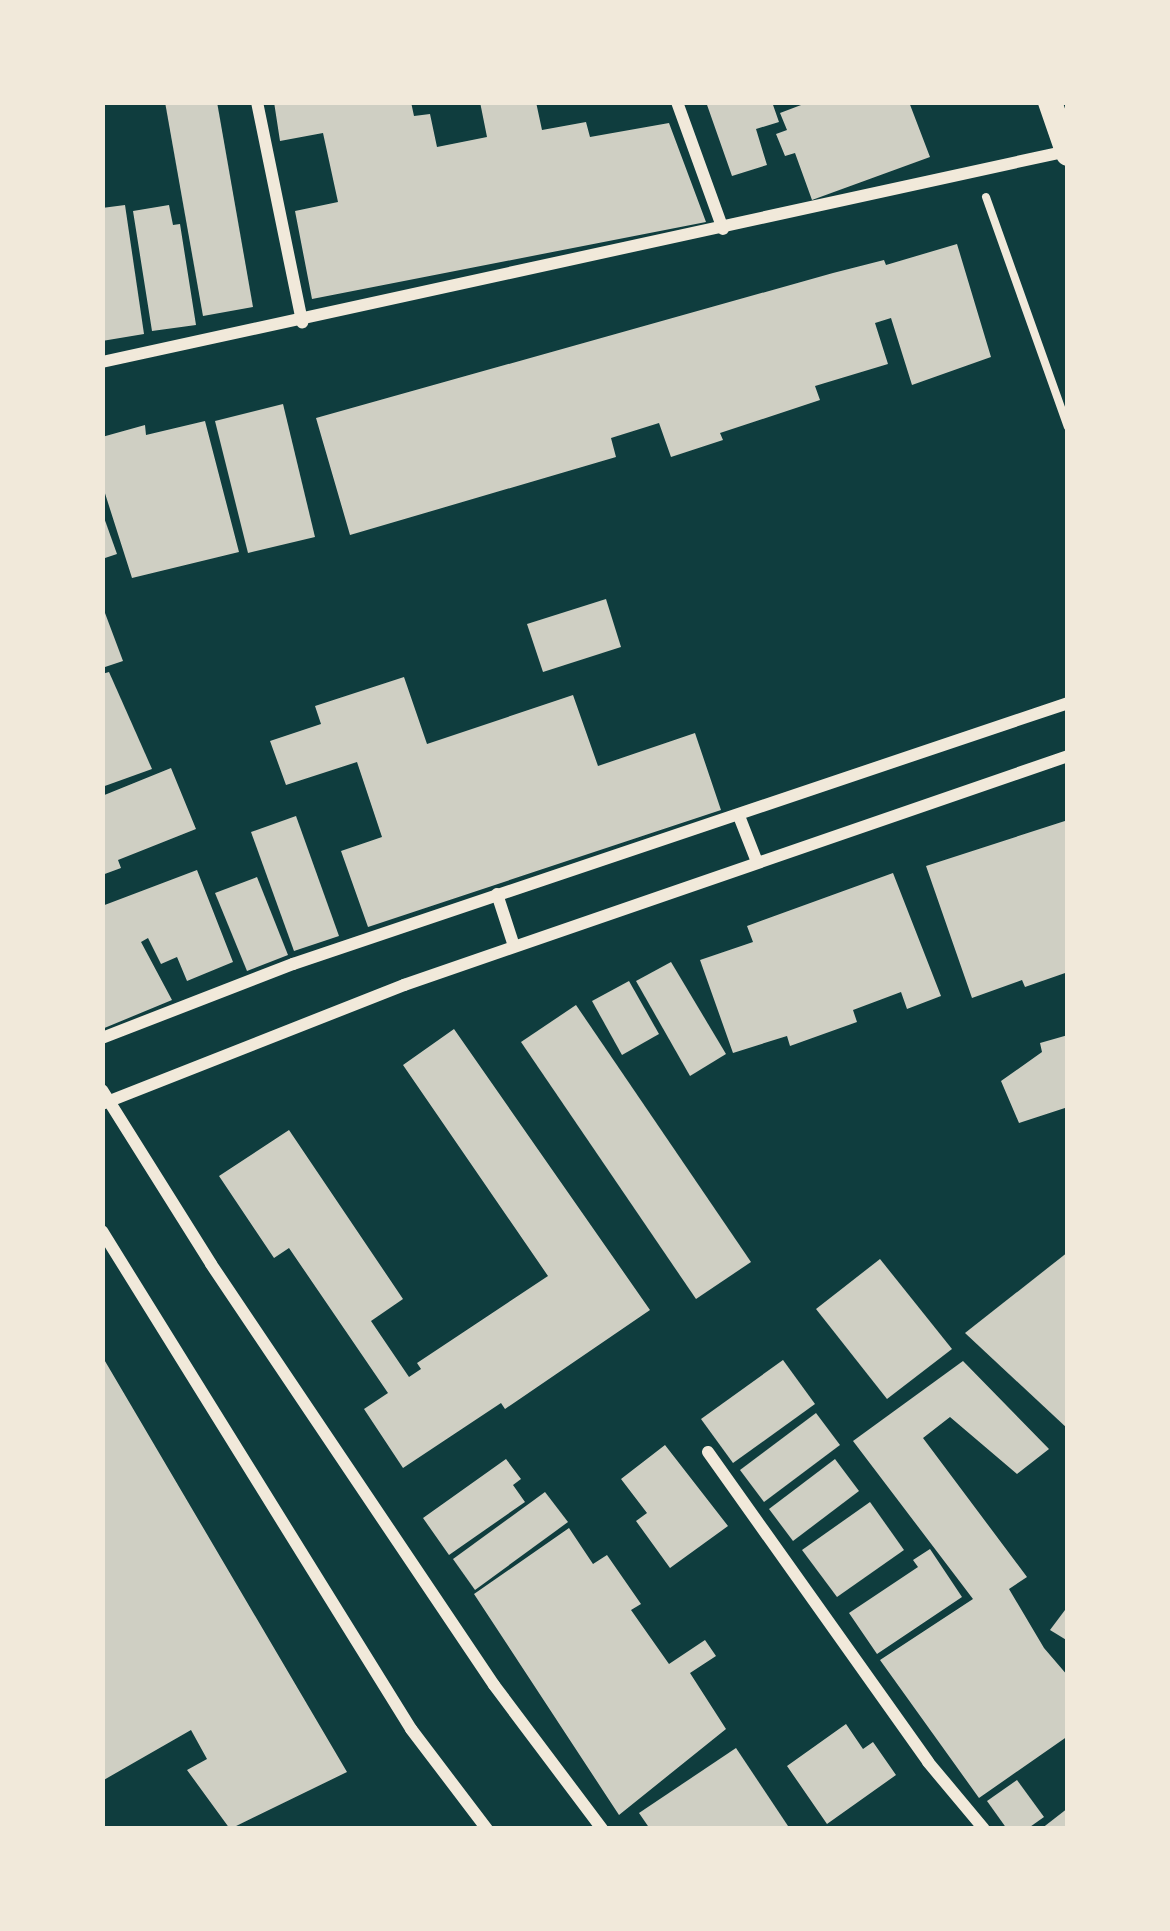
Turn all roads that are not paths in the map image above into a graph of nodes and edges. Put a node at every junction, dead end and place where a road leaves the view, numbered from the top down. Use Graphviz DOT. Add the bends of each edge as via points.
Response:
graph roads {
  1 [pos="257,102"];
  2 [pos="677,102"];
  3 [pos="1050,102"];
  4 [pos="1067,152"];
  5 [pos="723,229"];
  6 [pos="302,322"];
  7 [pos="102,362"];
  8 [pos="1068,703"];
  9 [pos="1068,756"];
  10 [pos="739,816"];
  11 [pos="757,862"];
  12 [pos="497,894"];
  13 [pos="514,946"];
  14 [pos="102,1039"];
  15 [pos="104,1098"];
  16 [pos="102,1231"];
  17 [pos="708,1452"];
  18 [pos="487,1829"];
  19 [pos="602,1829"];
  20 [pos="984,1829"];
  1 -- 6 [label="street"];
  2 -- 5 [label="street"];
  3 -- 4 [label="main road"];
  4 -- 5 [label="street"];
  5 -- 6 [label="street"];
  6 -- 7 [label="street"];
  8 -- 10 [label="street"];
  9 -- 11 [label="street"];
  10 -- 11 [label="street"];
  10 -- 12 [label="street"];
  11 -- 13 [label="street"];
  12 -- 13 [label="street"];
  12 -- 14 [label="street"];
  13 -- 15 [label="street"];
  15 -- 19 [label="street" via="494,1685"];
  16 -- 18 [label="street" via="411,1729"];
  17 -- 20 [label="street"];
}
